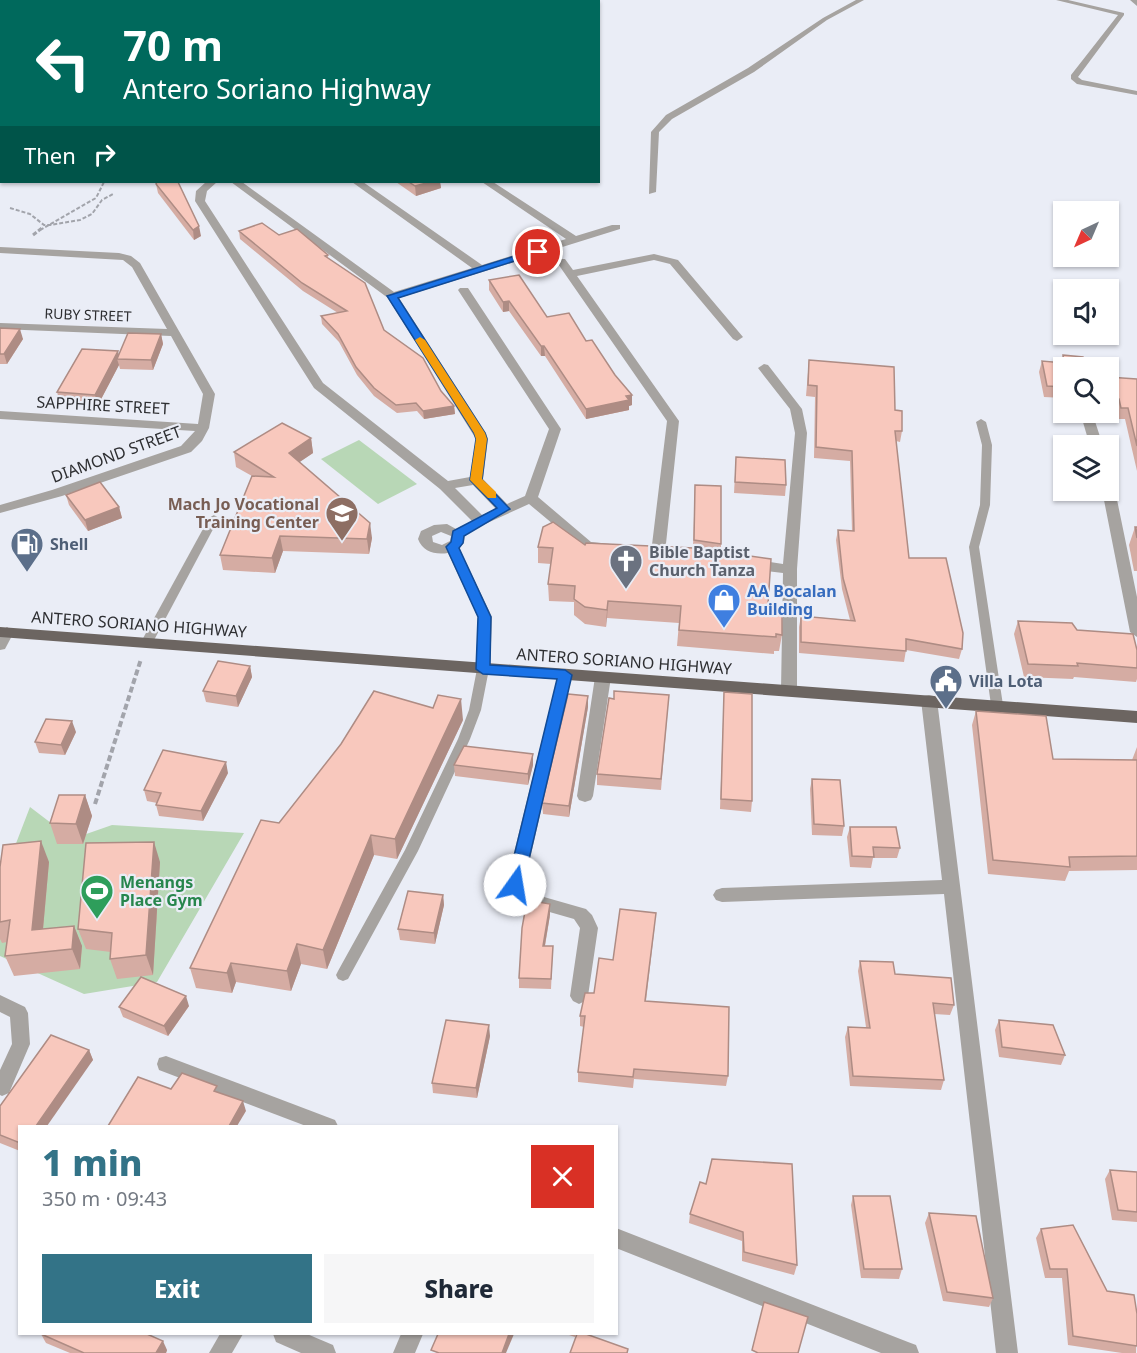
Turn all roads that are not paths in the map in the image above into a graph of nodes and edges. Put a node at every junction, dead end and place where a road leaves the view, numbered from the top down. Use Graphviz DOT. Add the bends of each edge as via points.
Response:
graph roads {
  1 [pos="861,0"];
  2 [pos="1059,0"];
  3 [pos="1137,93"];
  4 [pos="210,183"];
  5 [pos="237,183"];
  6 [pos="358,183"];
  7 [pos="489,183"];
  8 [pos="652,192"];
  9 [pos="616,227"];
  10 [pos="575,240"];
  11 [pos="0,250"];
  12 [pos="561,261"];
  13 [pos="482,270"];
  14 [pos="571,274"];
  15 [pos="464,290"];
  16 [pos="392,296"];
  17 [pos="0,326"];
  18 [pos="174,333"];
  19 [pos="737,337"];
  20 [pos="764,368"];
  21 [pos="0,415"];
  22 [pos="981,422"];
  23 [pos="203,428"];
  24 [pos="476,480"];
  25 [pos="445,486"];
  26 [pos="531,498"];
  27 [pos="1110,501"];
  28 [pos="0,509"];
  29 [pos="504,509"];
  30 [pos="214,518"];
  31 [pos="480,521"];
  32 [pos="623,549"];
  33 [pos="658,553"];
  34 [pos="735,562"];
  35 [pos="790,569"];
  36 [pos="1137,632"];
  37 [pos="2,636"];
  38 [pos="147,642"];
  39 [pos="483,669"];
  40 [pos="565,675"];
  41 [pos="603,677"];
  42 [pos="789,690"];
  43 [pos="928,700"];
  44 [pos="997,705"];
  45 [pos="1137,717"];
  46 [pos="585,796"];
  47 [pos="951,887"];
  48 [pos="722,895"];
  49 [pos="343,975"];
  50 [pos="579,996"];
  51 [pos="0,1004"];
  52 [pos="166,1064"];
  53 [pos="2,1087"];
  54 [pos="325,1125"];
  55 [pos="618,1240"];
  56 [pos="231,1335"];
  57 [pos="286,1335"];
  58 [pos="412,1335"];
  59 [pos="220,1353"];
  60 [pos="326,1353"];
  61 [pos="404,1353"];
  62 [pos="908,1353"];
  63 [pos="1007,1353"];
  1 -- 8 [label="lane" via="669,117 655,132"];
  2 -- 3 [label="lane" via="1122,14 1074,77 1080,82"];
  4 -- 25 [label="street" via="199,194 200,201 318,385"];
  5 -- 16 [label="street"];
  6 -- 13 [label="street"];
  7 -- 10 [label="street"];
  9 -- 10 [label="street"];
  10 -- 13 [label="street"];
  11 -- 18 [label="street, DIAMOND STREET" via="127,258 136,265"];
  12 -- 14 [label="street"];
  13 -- 16 [label="street"];
  14 -- 19 [label="street" via="664,258 674,262"];
  14 -- 33 [label="street" via="673,421"];
  15 -- 26 [label="street" via="555,429"];
  16 -- 24 [label="street" via="480,433"];
  17 -- 18 [label="street, RUBY STREET"];
  18 -- 23 [label="street, DIAMOND STREET" via="209,394"];
  20 -- 35 [label="street" via="796,409 801,433"];
  21 -- 23 [label="street, SAPPHIRE STREET"];
  22 -- 44 [label="lane" via="987,445 985,505 974,547"];
  23 -- 28 [label="street, DIAMOND STREET" via="194,444 177,453"];
  24 -- 25 [label="street"];
  24 -- 29 [label="street"];
  25 -- 31 [label="street"];
  26 -- 29 [label="street"];
  26 -- 32 [label="street" via="588,546"];
  27 -- 36 [label="street"];
  29 -- 31 [label="street"];
  30 -- 38 [label="lane"];
  31 -- 39 [label="street" via="455,540 484,617"];
  34 -- 35 [label="street"];
  35 -- 42 [label="street"];
  37 -- 38 [label="main road, ANTERO SORIANO HIGHWAY"];
  38 -- 39 [label="main road, ANTERO SORIANO HIGHWAY"];
  39 -- 40 [label="main road, ANTERO SORIANO HIGHWAY"];
  39 -- 49 [label="lane" via="464,740 411,851"];
  40 -- 41 [label="main road, ANTERO SORIANO HIGHWAY"];
  40 -- 50 [label="street" via="515,885 524,898 580,914 586,920 589,928"];
  41 -- 42 [label="main road, ANTERO SORIANO HIGHWAY"];
  41 -- 46 [label="street"];
  42 -- 43 [label="main road, ANTERO SORIANO HIGHWAY"];
  43 -- 44 [label="main road, ANTERO SORIANO HIGHWAY"];
  43 -- 47 [label="street"];
  44 -- 45 [label="main road, ANTERO SORIANO HIGHWAY"];
  47 -- 48 [label="street"];
  47 -- 63 [label="street"];
  51 -- 53 [label="street" via="19,1013 21,1044"];
  52 -- 54 [label="street"];
  55 -- 62 [label="street"];
  56 -- 59 [label="street"];
  57 -- 60 [label="street"];
  58 -- 61 [label="street"];
}
